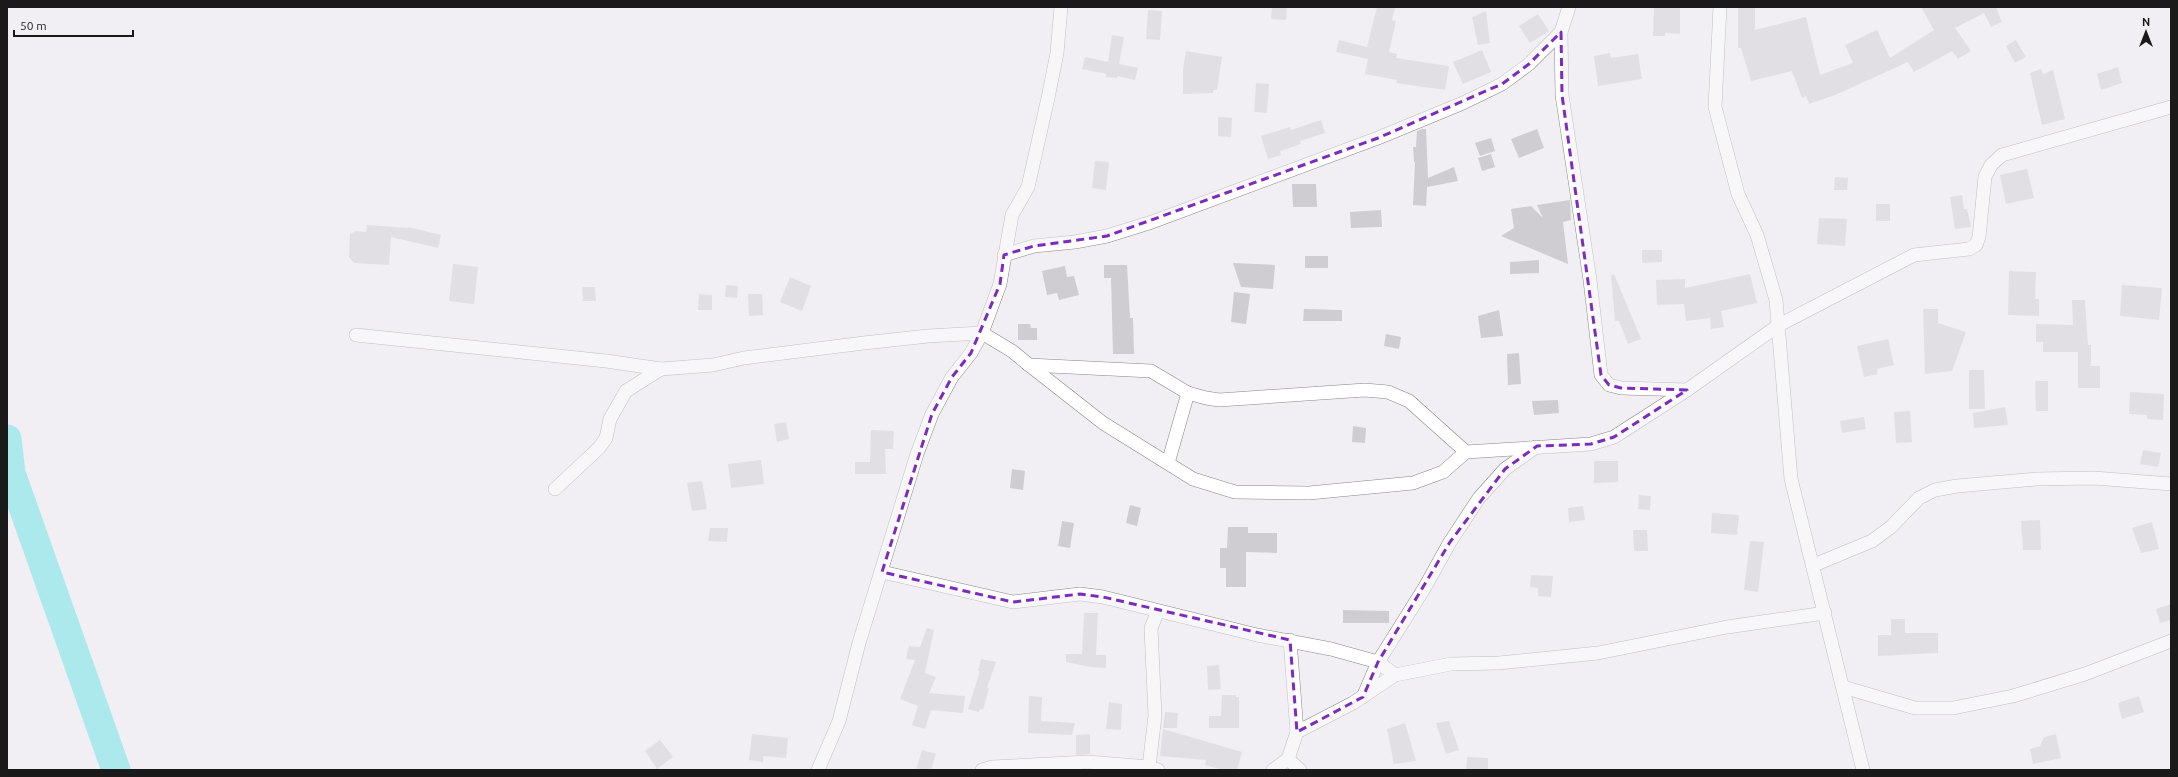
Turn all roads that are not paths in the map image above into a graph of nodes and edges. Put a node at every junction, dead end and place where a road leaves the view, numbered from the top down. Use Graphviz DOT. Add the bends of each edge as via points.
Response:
graph roads {
  1 [pos="1061,7"];
  2 [pos="1569,7"];
  3 [pos="1720,7"];
  4 [pos="1561,32"];
  5 [pos="2171,107"];
  6 [pos="1004,255"];
  7 [pos="1778,325"];
  8 [pos="982,333"];
  9 [pos="356,334"];
  10 [pos="1029,365"];
  11 [pos="661,369"];
  12 [pos="1688,390"];
  13 [pos="1188,392"];
  14 [pos="1537,446"];
  15 [pos="1466,452"];
  16 [pos="1168,463"];
  17 [pos="2171,484"];
  18 [pos="555,489"];
  19 [pos="1814,565"];
  20 [pos="882,572"];
  21 [pos="1158,611"];
  22 [pos="1825,613"];
  23 [pos="1290,640"];
  24 [pos="2171,641"];
  25 [pos="1378,662"];
  26 [pos="1396,675"];
  27 [pos="1843,687"];
  28 [pos="1363,697"];
  29 [pos="1297,732"];
  30 [pos="1288,758"];
  31 [pos="1154,768"];
  32 [pos="818,770"];
  33 [pos="982,770"];
  34 [pos="1274,770"];
  35 [pos="1300,770"];
  36 [pos="1863,770"];
  1 -- 6 [label="street" via="1057,53 1028,187 1012,215"];
  2 -- 4 [label="street"];
  3 -- 7 [label="street" via="1715,107 1738,194 1757,235 1774,292"];
  4 -- 6 [label="street" via="1529,64 1502,84 1378,138 1152,222 1107,236 1034,246"];
  4 -- 12 [label="street" via="1562,95 1590,280 1601,375 1609,385 1621,388"];
  5 -- 7 [label="street" via="2002,155 1991,165 1985,178 1976,246 1914,255"];
  6 -- 8 [label="street" via="1000,284"];
  7 -- 12 [label="street"];
  7 -- 19 [label="street" via="1791,480"];
  8 -- 10 [label="street" via="1012,351"];
  8 -- 11 [label="street" via="864,343 744,358 713,365"];
  8 -- 20 [label="street" via="971,353 952,377 932,414 917,454"];
  9 -- 11 [label="street"];
  10 -- 13 [label="street" via="1151,371"];
  10 -- 16 [label="street" via="1103,423"];
  11 -- 18 [label="street" via="626,392 610,419 606,438 599,448"];
  12 -- 14 [label="street" via="1614,437 1590,444"];
  13 -- 15 [label="street" via="1219,400 1365,390 1388,392 1409,401"];
  13 -- 16 [label="street"];
  14 -- 15 [label="street"];
  14 -- 25 [label="street" via="1505,469 1479,498"];
  15 -- 16 [label="street" via="1443,472 1413,483 1309,493 1235,492 1192,479"];
  17 -- 19 [label="street" via="2094,478 2036,479 1935,490 1919,498 1891,527 1872,541"];
  19 -- 22 [label="street"];
  20 -- 21 [label="street" via="1013,602 1080,594 1104,597"];
  20 -- 32 [label="street" via="859,643 839,721"];
  21 -- 23 [label="street" via="1257,635"];
  21 -- 31 [label="street" via="1150,634 1154,655"];
  22 -- 26 [label="street" via="1727,627 1598,653 1500,663 1451,664"];
  22 -- 27 [label="street"];
  23 -- 25 [label="street"];
  23 -- 29 [label="street"];
  24 -- 27 [label="street" via="2085,674 2013,696 1952,708 1915,708"];
  25 -- 26 [label="street"];
  25 -- 28 [label="street"];
  26 -- 28 [label="street"];
  27 -- 36 [label="street"];
  28 -- 29 [label="street"];
  29 -- 30 [label="street"];
  30 -- 34 [label="street"];
  30 -- 35 [label="street"];
  31 -- 33 [label="street" via="1081,763 992,767"];
}
